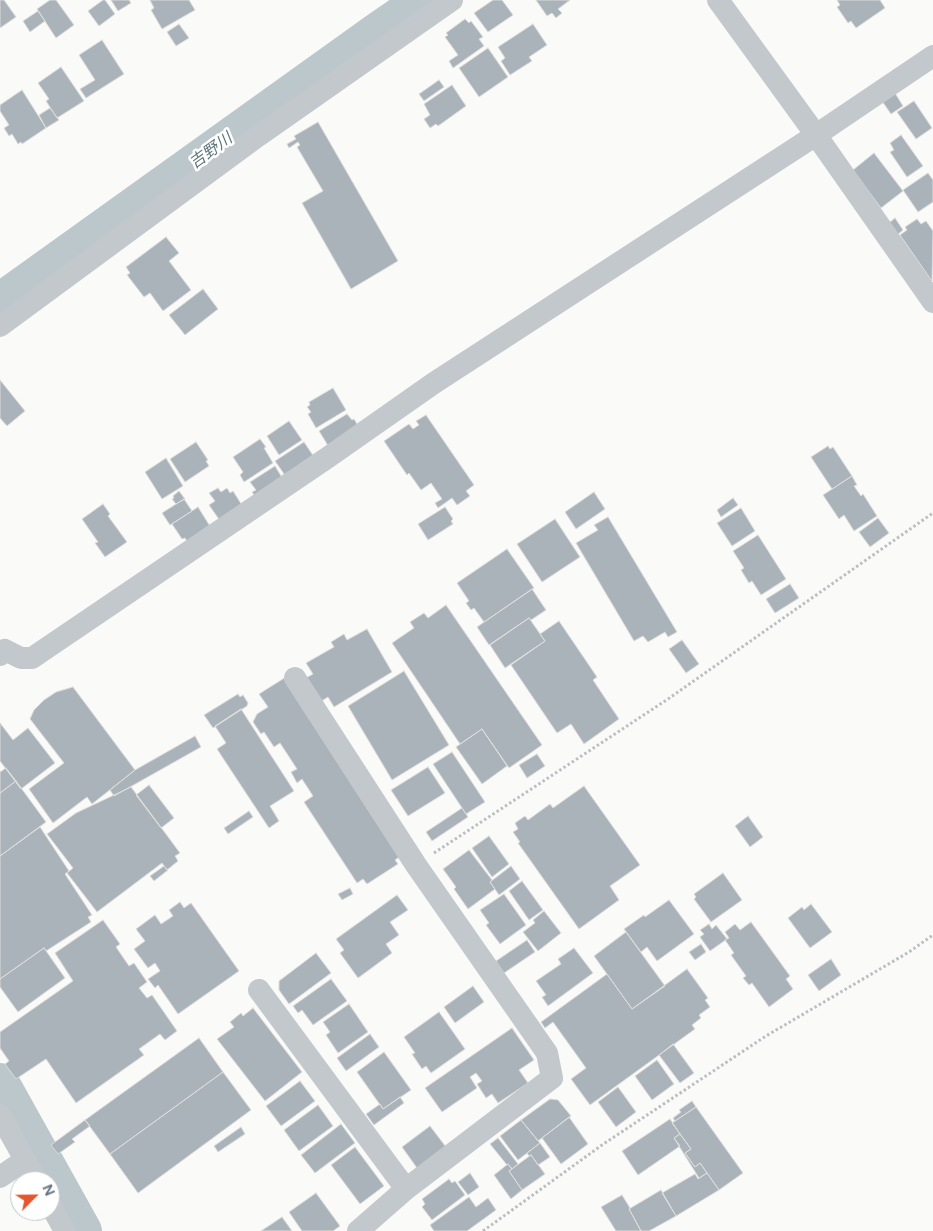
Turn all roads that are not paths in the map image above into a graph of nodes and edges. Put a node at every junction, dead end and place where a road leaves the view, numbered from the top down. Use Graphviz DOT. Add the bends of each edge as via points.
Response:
graph roads {
  1 [pos="452,0"];
  2 [pos="718,0"];
  3 [pos="933,56"];
  4 [pos="816,135"];
  5 [pos="933,302"];
  6 [pos="0,326"];
  7 [pos="0,655"];
  8 [pos="295,678"];
  9 [pos="259,990"];
  10 [pos="0,1115"];
  11 [pos="25,1160"];
  12 [pos="31,1171"];
  13 [pos="0,1177"];
  14 [pos="406,1189"];
  15 [pos="358,1231"];
  1 -- 6 [label="street" via="258,136"];
  2 -- 4 [label="street"];
  3 -- 4 [label="street"];
  4 -- 5 [label="street"];
  4 -- 7 [label="street" via="434,383 32,658 22,658 5,650"];
  8 -- 14 [label="street" via="416,865 547,1053 552,1078"];
  9 -- 14 [label="street"];
  10 -- 11 [label="street"];
  11 -- 12 [label="street"];
  11 -- 13 [label="street"];
  14 -- 15 [label="street"];
}
